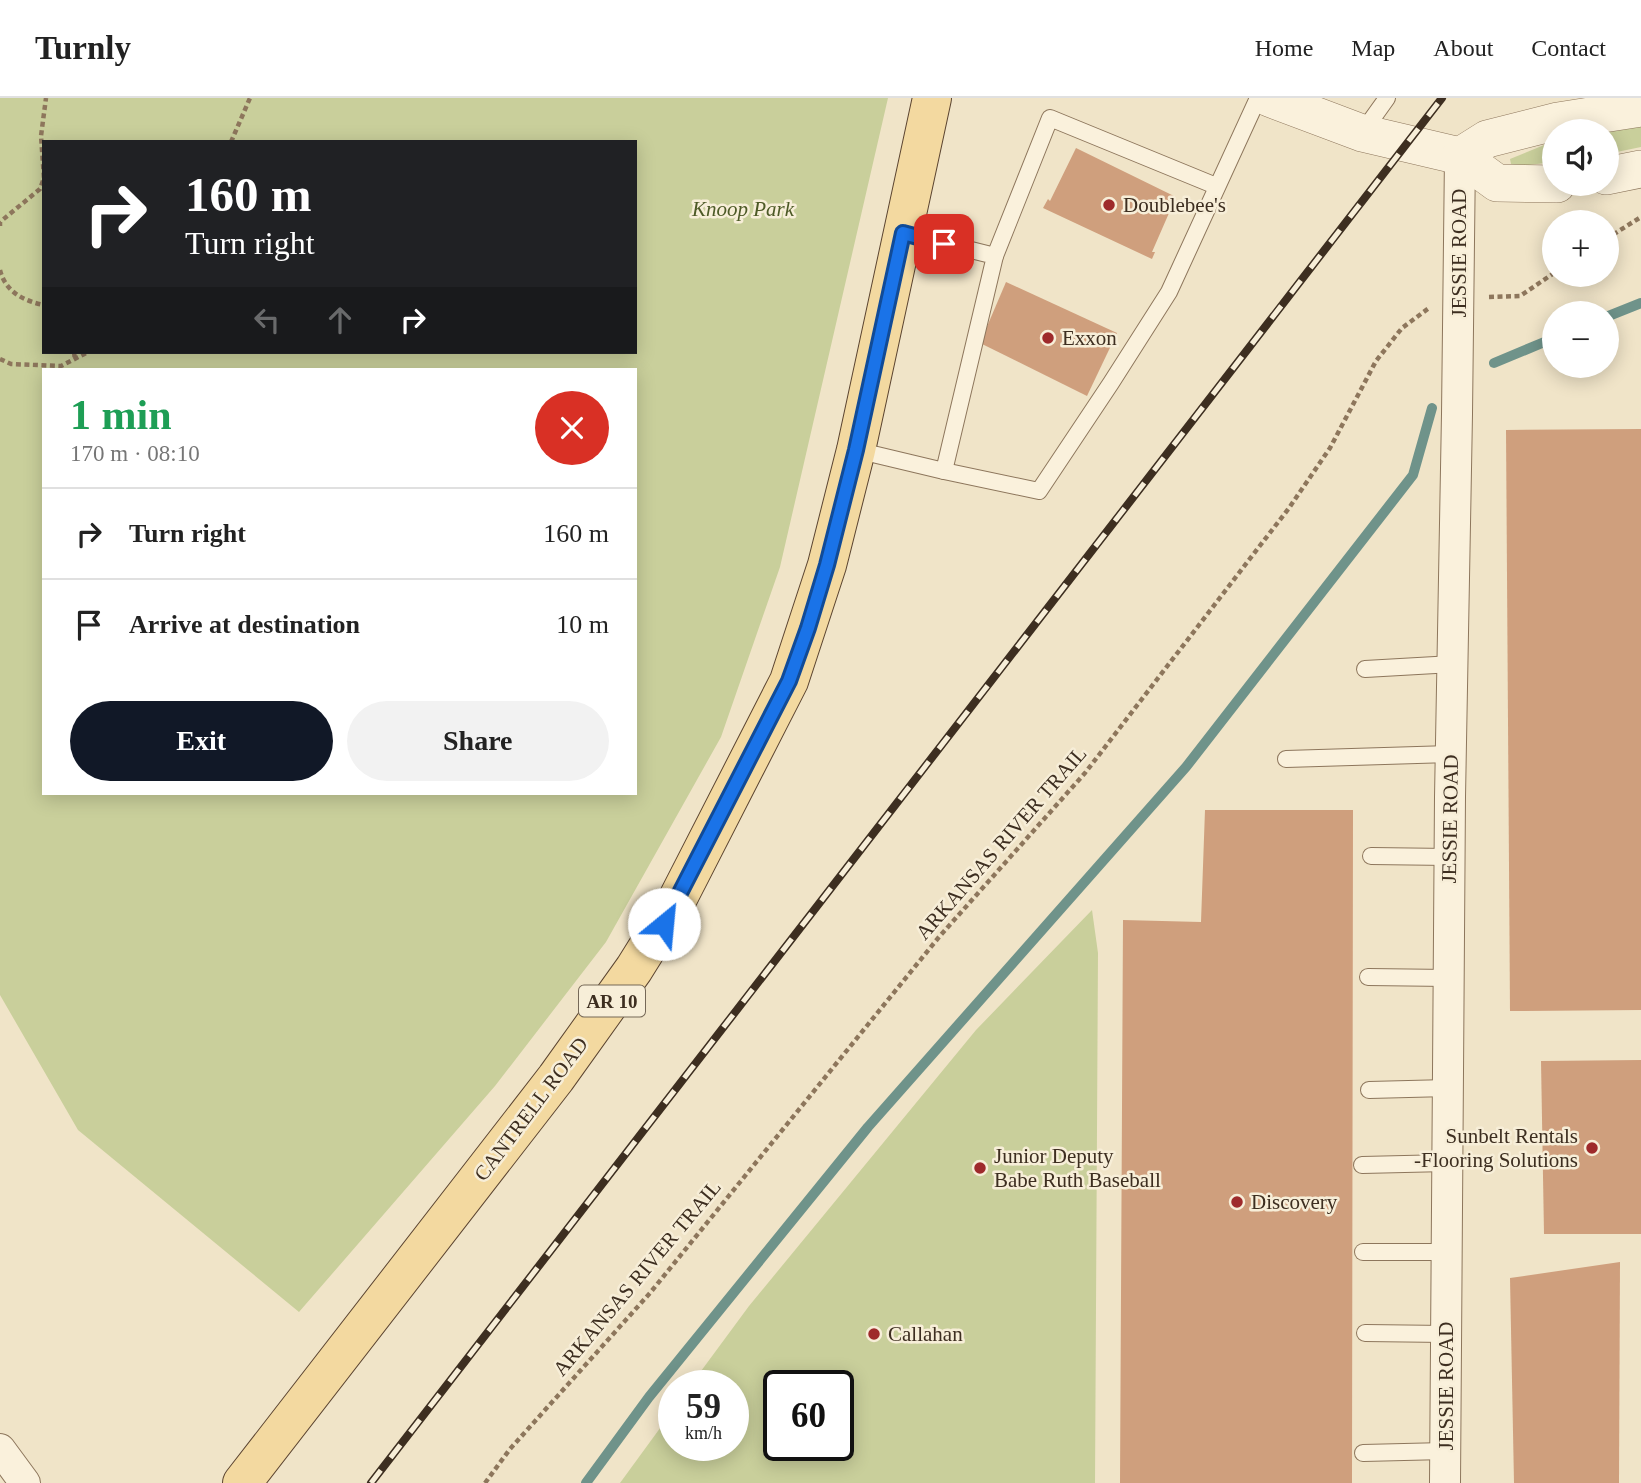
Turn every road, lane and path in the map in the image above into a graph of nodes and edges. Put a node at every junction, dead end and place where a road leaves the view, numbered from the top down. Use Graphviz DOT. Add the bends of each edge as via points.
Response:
graph roads {
  1 [pos="46,98"];
  2 [pos="250,98"];
  3 [pos="932,98"];
  4 [pos="1258,98"];
  5 [pos="1269,98"];
  6 [pos="1387,98"];
  7 [pos="1641,108"];
  8 [pos="1362,133"];
  9 [pos="232,140"];
  10 [pos="42,150"];
  11 [pos="1460,156"];
  12 [pos="1641,169"];
  13 [pos="1619,173"];
  14 [pos="42,184"];
  15 [pos="1542,184"];
  16 [pos="1216,186"];
  17 [pos="1641,217"];
  18 [pos="0,226"];
  19 [pos="1619,231"];
  20 [pos="903,233"];
  21 [pos="995,256"];
  22 [pos="0,270"];
  23 [pos="1542,282"];
  24 [pos="1459,298"];
  25 [pos="42,304"];
  26 [pos="74,354"];
  27 [pos="85,354"];
  28 [pos="0,359"];
  29 [pos="75,360"];
  30 [pos="856,450"];
  31 [pos="944,471"];
  32 [pos="1452,664"];
  33 [pos="1365,669"];
  34 [pos="1451,754"];
  35 [pos="1286,759"];
  36 [pos="1371,856"];
  37 [pos="1449,857"];
  38 [pos="1368,977"];
  39 [pos="1448,978"];
  40 [pos="1448,1088"];
  41 [pos="1369,1090"];
  42 [pos="1447,1163"];
  43 [pos="1362,1165"];
  44 [pos="1447,1251"];
  45 [pos="1363,1252"];
  46 [pos="1364,1333"];
  47 [pos="1446,1334"];
  48 [pos="0,1449"];
  49 [pos="1445,1451"];
  50 [pos="1363,1453"];
  51 [pos="25,1483"];
  52 [pos="242,1483"];
  53 [pos="485,1483"];
  54 [pos="1445,1483"];
  1 -- 10 [label="path"];
  2 -- 9 [label="path"];
  3 -- 20 [label="main road, CANTRELL ROAD / AR 10"];
  4 -- 16 [label="lane"];
  5 -- 8 [label="street"];
  6 -- 8 [label="lane"];
  7 -- 11 [label="street" via="1558,121 1487,139"];
  8 -- 11 [label="street"];
  11 -- 15 [label="street" via="1497,183"];
  11 -- 24 [label="street, JESSIE ROAD"];
  12 -- 13 [label="street"];
  14 -- 18 [label="path"];
  16 -- 21 [label="lane" via="1050,118"];
  16 -- 31 [label="lane" via="1169,292 1039,491"];
  17 -- 19 [label="path"];
  20 -- 21 [label="lane"];
  20 -- 30 [label="main road, CANTRELL ROAD / AR 10"];
  21 -- 31 [label="lane"];
  22 -- 25 [label="path" via="16,295"];
  23 -- 24 [label="path, ARKANSAS RIVER TRAIL" via="1520,296"];
  24 -- 32 [label="street, JESSIE ROAD"];
  24 -- 53 [label="path, ARKANSAS RIVER TRAIL" via="1428,309 1402,328 1376,361 1330,449 1289,508 1085,773 939,937 650,1293"];
  26 -- 29 [label="path"];
  27 -- 29 [label="path"];
  28 -- 29 [label="path" via="11,364 61,366"];
  30 -- 31 [label="lane"];
  30 -- 52 [label="main road, CANTRELL ROAD / AR 10" via="827,565 789,681 664,924 556,1078"];
  32 -- 33 [label="lane"];
  32 -- 34 [label="street, JESSIE ROAD"];
  34 -- 35 [label="lane"];
  34 -- 37 [label="street, JESSIE ROAD"];
  36 -- 37 [label="lane"];
  37 -- 39 [label="street, JESSIE ROAD"];
  38 -- 39 [label="lane"];
  39 -- 40 [label="street, JESSIE ROAD"];
  40 -- 41 [label="lane"];
  40 -- 42 [label="street, JESSIE ROAD"];
  42 -- 43 [label="lane"];
  42 -- 44 [label="street, JESSIE ROAD"];
  44 -- 45 [label="lane"];
  44 -- 47 [label="street, JESSIE ROAD"];
  46 -- 47 [label="lane"];
  47 -- 49 [label="street, JESSIE ROAD"];
  48 -- 51 [label="street"];
  49 -- 50 [label="lane"];
  49 -- 54 [label="street, JESSIE ROAD"];
}
